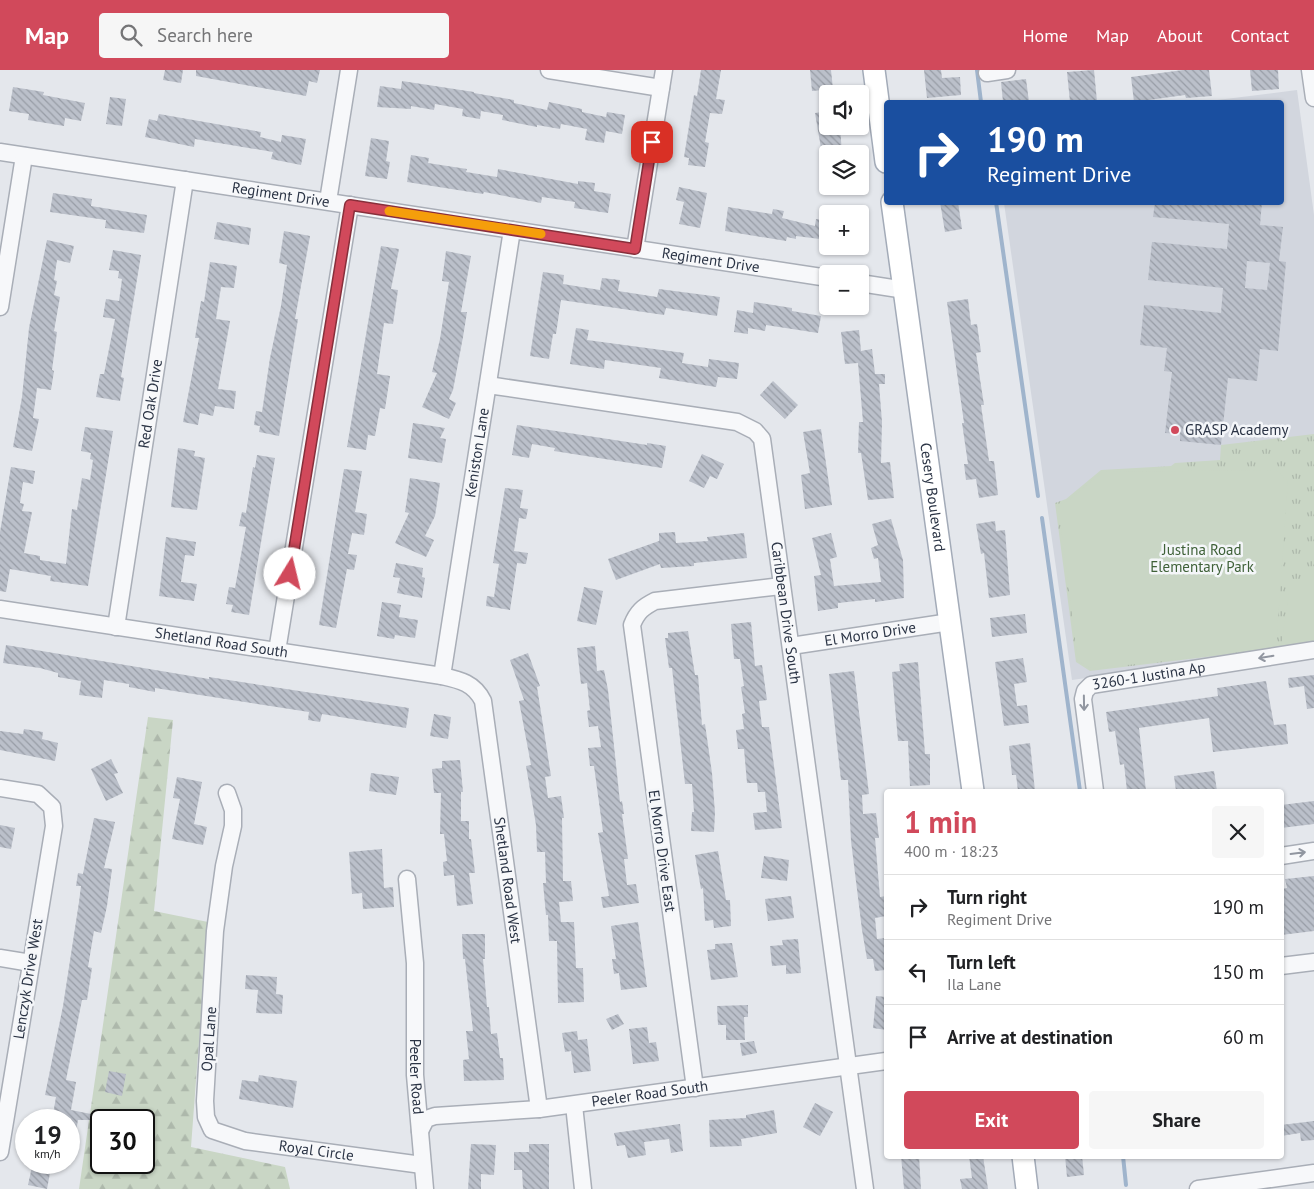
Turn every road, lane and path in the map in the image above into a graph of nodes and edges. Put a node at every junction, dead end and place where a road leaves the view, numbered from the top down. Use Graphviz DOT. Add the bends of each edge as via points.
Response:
graph roads {
  1 [pos="349,70"];
  2 [pos="549,70"];
  3 [pos="664,70"];
  4 [pos="874,70"];
  5 [pos="1007,70"];
  6 [pos="1310,70"];
  7 [pos="987,73"];
  8 [pos="661,88"];
  9 [pos="1314,98"];
  10 [pos="884,147"];
  11 [pos="0,152"];
  12 [pos="24,156"];
  13 [pos="185,180"];
  14 [pos="328,202"];
  15 [pos="350,205"];
  16 [pos="892,205"];
  17 [pos="512,230"];
  18 [pos="635,249"];
  19 [pos="819,277"];
  20 [pos="869,285"];
  21 [pos="905,290"];
  22 [pos="0,307"];
  23 [pos="488,385"];
  24 [pos="781,586"];
  25 [pos="0,609"];
  26 [pos="950,622"];
  27 [pos="116,627"];
  28 [pos="791,646"];
  29 [pos="1314,650"];
  30 [pos="277,651"];
  31 [pos="442,676"];
  32 [pos="0,788"];
  33 [pos="973,789"];
  34 [pos="1095,789"];
  35 [pos="227,793"];
  36 [pos="1314,851"];
  37 [pos="1284,856"];
  38 [pos="407,879"];
  39 [pos="0,958"];
  40 [pos="1314,962"];
  41 [pos="31,963"];
  42 [pos="1284,966"];
  43 [pos="884,1061"];
  44 [pos="848,1067"];
  45 [pos="695,1088"];
  46 [pos="574,1105"];
  47 [pos="539,1109"];
  48 [pos="212,1130"];
  49 [pos="420,1131"];
  50 [pos="0,1152"];
  51 [pos="1023,1159"];
  52 [pos="422,1165"];
  53 [pos="1314,1173"];
  54 [pos="1226,1187"];
  55 [pos="425,1189"];
  56 [pos="584,1189"];
  57 [pos="865,1189"];
  58 [pos="1027,1189"];
  59 [pos="1198,1189"];
  1 -- 14 [label="street"];
  2 -- 8 [label="street"];
  3 -- 8 [label="street"];
  4 -- 10 [label="main road"];
  5 -- 7 [label="street"];
  6 -- 9 [label="street"];
  8 -- 18 [label="street"];
  11 -- 12 [label="street, Regiment Drive"];
  12 -- 13 [label="street, Regiment Drive"];
  12 -- 22 [label="street"];
  13 -- 14 [label="street, Regiment Drive"];
  13 -- 27 [label="street, Red Oak Drive"];
  14 -- 15 [label="street, Regiment Drive"];
  15 -- 17 [label="street, Regiment Drive"];
  15 -- 30 [label="street"];
  16 -- 21 [label="main road, Cesery Boulevard"];
  17 -- 18 [label="street, Regiment Drive"];
  17 -- 23 [label="street, Keniston Lane"];
  18 -- 19 [label="street, Regiment Drive"];
  20 -- 21 [label="street"];
  21 -- 26 [label="main road, Cesery Boulevard"];
  23 -- 24 [label="street, Caribbean Drive South" via="737,422 755,431 764,448"];
  23 -- 31 [label="street, Keniston Lane"];
  24 -- 28 [label="street, Caribbean Drive South"];
  24 -- 45 [label="street, El Morro Drive East" via="654,601 643,607 632,625"];
  25 -- 27 [label="street, Shetland Road South"];
  26 -- 28 [label="street, El Morro Drive"];
  26 -- 33 [label="main road, Cesery Boulevard"];
  27 -- 30 [label="street, Shetland Road South"];
  28 -- 44 [label="street, Caribbean Drive South"];
  29 -- 34 [label="street, 3260-1 Justina Ap, one-way" via="1091,685 1085,690 1083,699"];
  30 -- 31 [label="street, Shetland Road South"];
  31 -- 47 [label="street, Shetland Road West" via="464,681 483,701"];
  32 -- 41 [label="street, Lenczyk Drive West" via="38,794 52,807 54,826"];
  35 -- 48 [label="street, Opal Lane" via="233,810 233,826 215,931 205,1101 206,1117"];
  37 -- 36 [label="street, one-way"];
  38 -- 49 [label="street, Peeler Road" via="415,963 415,1075"];
  39 -- 41 [label="street"];
  40 -- 42 [label="street"];
  41 -- 50 [label="street, Lenczyk Drive West"];
  43 -- 44 [label="street, Peeler Road South"];
  44 -- 45 [label="street, Peeler Road South"];
  44 -- 57 [label="street, Caribbean Drive South"];
  45 -- 46 [label="street, Peeler Road South"];
  46 -- 47 [label="street, Peeler Road South"];
  46 -- 56 [label="street"];
  47 -- 49 [label="street, Peeler Road South" via="435,1116 426,1119"];
  48 -- 52 [label="street, Royal Circle" via="244,1141"];
  49 -- 52 [label="street, Peeler Road"];
  51 -- 58 [label="main road"];
  52 -- 55 [label="street, Peeler Road"];
  53 -- 54 [label="street"];
  54 -- 59 [label="street"];
}
